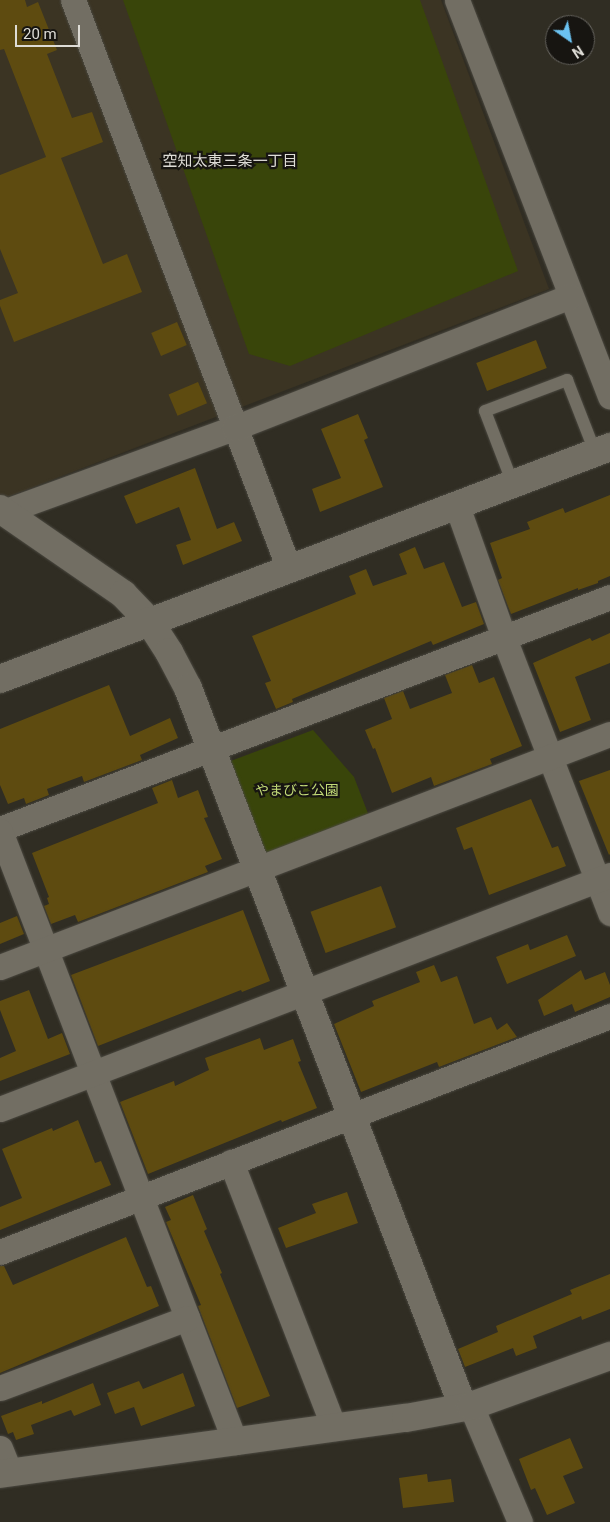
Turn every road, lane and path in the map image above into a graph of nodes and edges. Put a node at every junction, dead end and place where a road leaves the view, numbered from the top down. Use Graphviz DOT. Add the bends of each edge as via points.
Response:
graph roads {
  1 [pos="73,0"];
  2 [pos="457,0"];
  3 [pos="570,296"];
  4 [pos="610,396"];
  5 [pos="234,428"];
  6 [pos="602,449"];
  7 [pos="513,484"];
  8 [pos="457,506"];
  9 [pos="2,510"];
  10 [pos="289,569"];
  11 [pos="610,597"];
  12 [pos="149,621"];
  13 [pos="504,638"];
  14 [pos="0,679"];
  15 [pos="610,734"];
  16 [pos="210,751"];
  17 [pos="550,758"];
  18 [pos="0,830"];
  19 [pos="256,869"];
  20 [pos="604,878"];
  21 [pos="610,913"];
  22 [pos="45,950"];
  23 [pos="0,967"];
  24 [pos="304,993"];
  25 [pos="610,1016"];
  26 [pos="92,1073"];
  27 [pos="0,1109"];
  28 [pos="351,1116"];
  29 [pos="230,1162"];
  30 [pos="139,1197"];
  31 [pos="0,1252"];
  32 [pos="186,1318"];
  33 [pos="610,1356"];
  34 [pos="0,1388"];
  35 [pos="467,1406"];
  36 [pos="334,1428"];
  37 [pos="235,1442"];
  38 [pos="3,1465"];
  39 [pos="520,1522"];
  1 -- 5 [label="street"];
  2 -- 3 [label="street"];
  3 -- 4 [label="street"];
  3 -- 5 [label="street"];
  5 -- 9 [label="street"];
  5 -- 10 [label="street"];
  6 -- 7 [label="street"];
  6 -- 7 [label="lane" via="567,380 485,412"];
  7 -- 8 [label="street"];
  8 -- 10 [label="street"];
  8 -- 13 [label="street"];
  9 -- 12 [label="street" via="123,594"];
  10 -- 12 [label="street"];
  11 -- 13 [label="street"];
  12 -- 14 [label="street"];
  12 -- 16 [label="street" via="188,688"];
  13 -- 16 [label="street"];
  13 -- 17 [label="street"];
  15 -- 17 [label="street"];
  16 -- 18 [label="street"];
  16 -- 19 [label="street"];
  17 -- 19 [label="street"];
  17 -- 20 [label="street"];
  18 -- 22 [label="street"];
  19 -- 22 [label="street"];
  19 -- 24 [label="street"];
  20 -- 21 [label="street"];
  20 -- 24 [label="street"];
  22 -- 23 [label="street"];
  22 -- 26 [label="street"];
  24 -- 26 [label="street"];
  24 -- 28 [label="street"];
  25 -- 28 [label="street"];
  26 -- 27 [label="street"];
  26 -- 30 [label="street"];
  28 -- 29 [label="street"];
  28 -- 35 [label="street"];
  29 -- 30 [label="street"];
  29 -- 36 [label="street"];
  30 -- 31 [label="street"];
  30 -- 32 [label="street"];
  32 -- 34 [label="street"];
  32 -- 37 [label="street"];
  33 -- 35 [label="street"];
  35 -- 36 [label="street"];
  35 -- 39 [label="street"];
  36 -- 37 [label="street"];
  37 -- 38 [label="street"];
}
